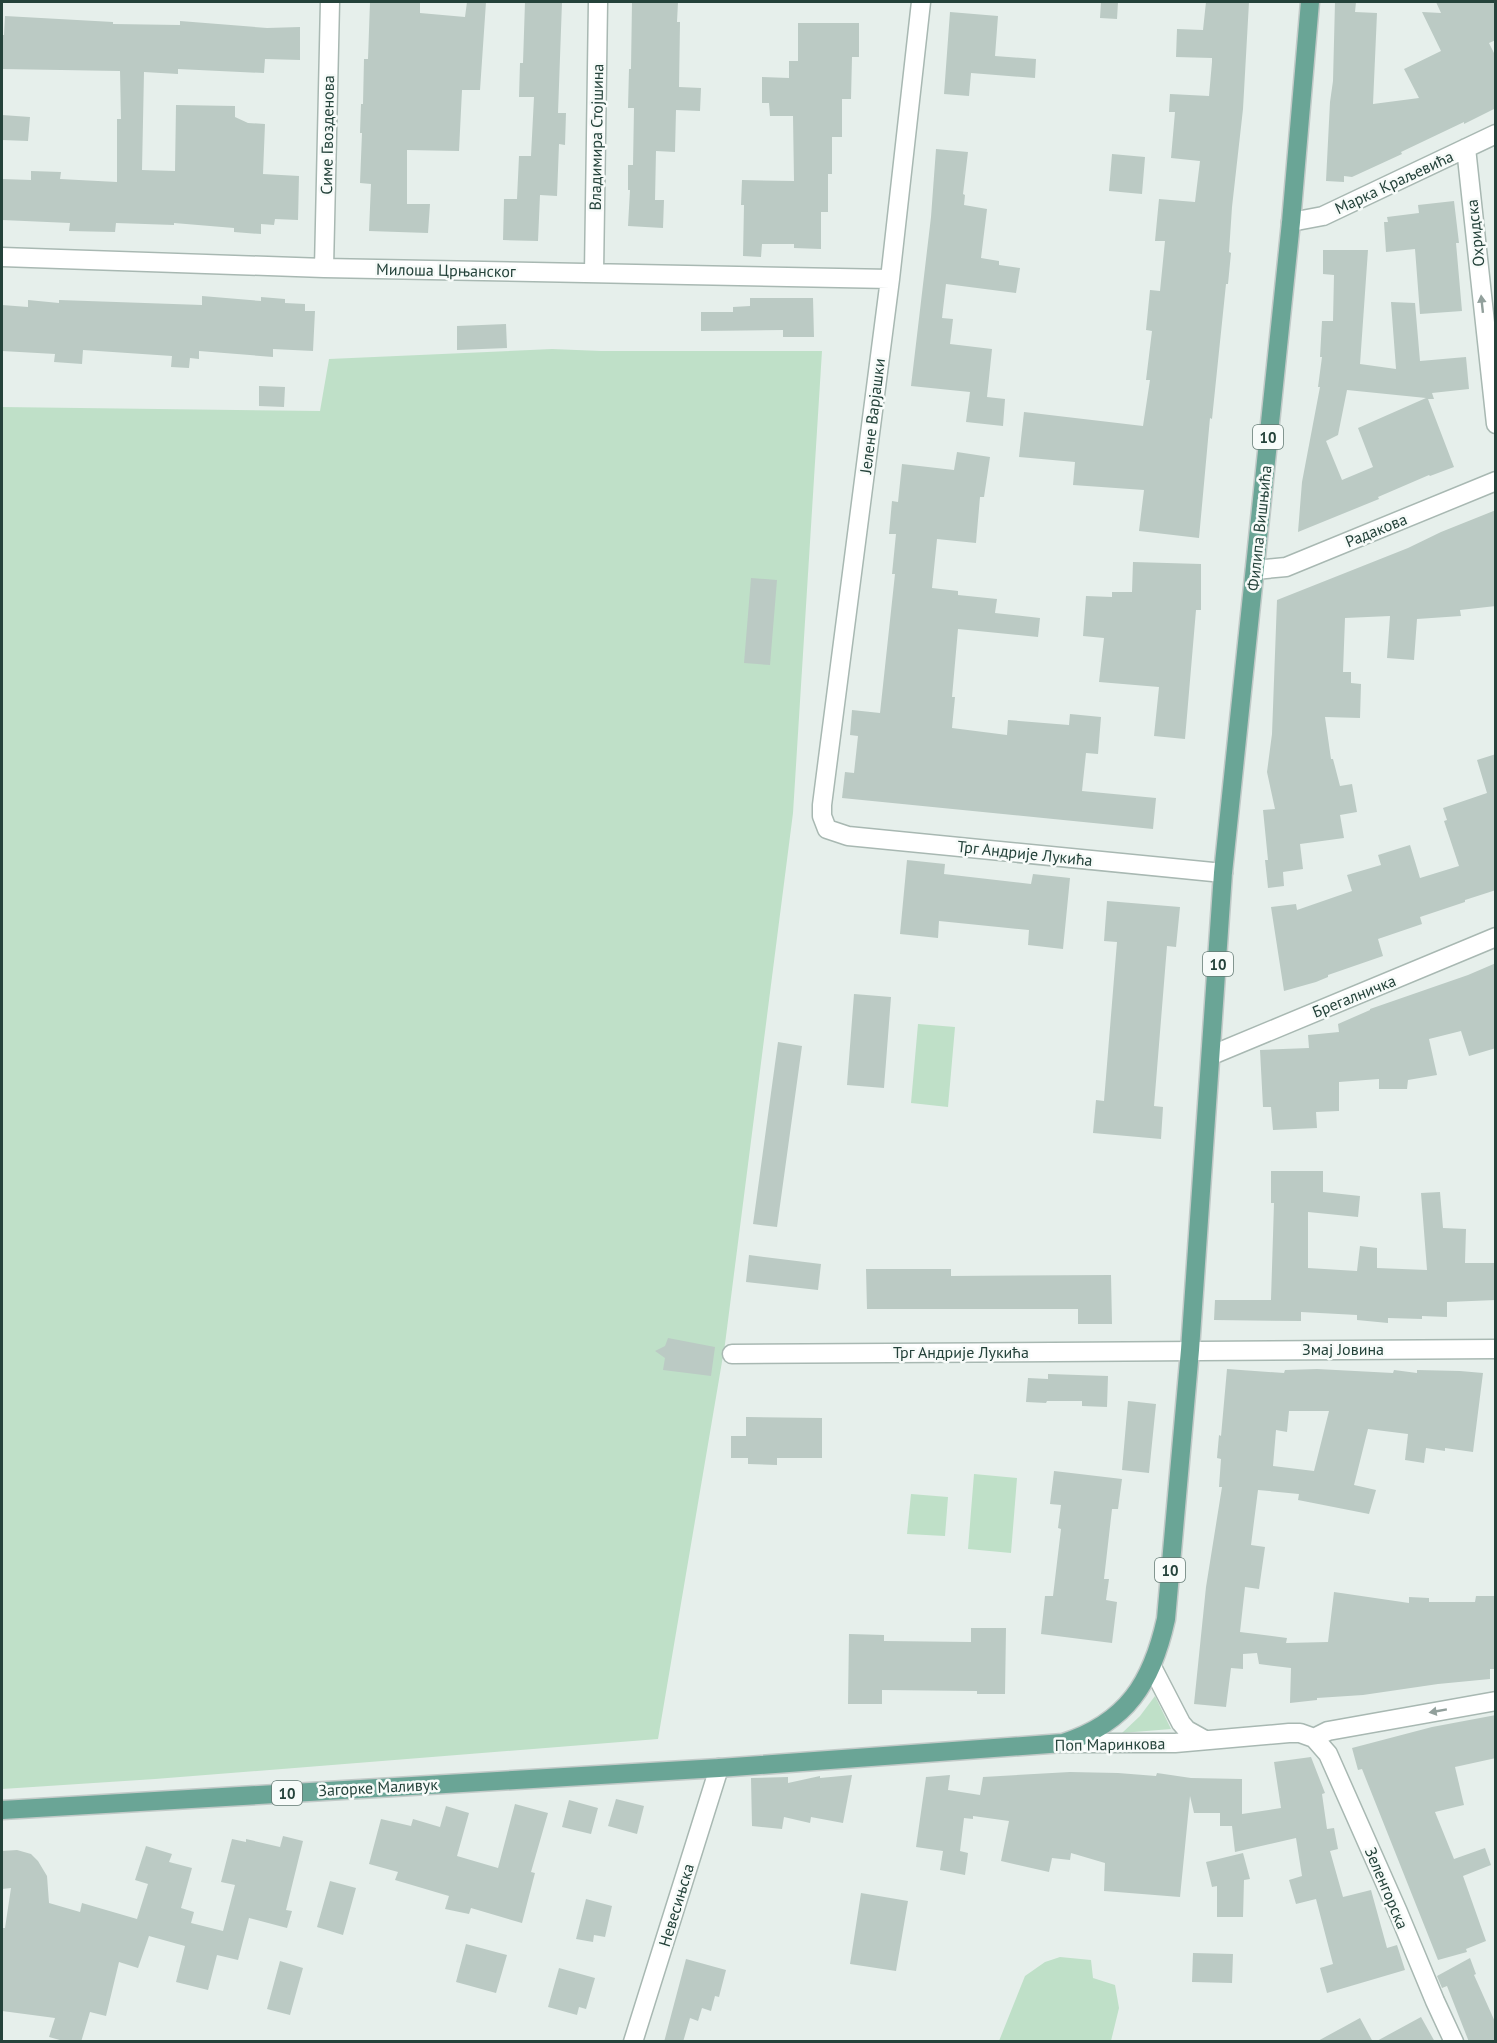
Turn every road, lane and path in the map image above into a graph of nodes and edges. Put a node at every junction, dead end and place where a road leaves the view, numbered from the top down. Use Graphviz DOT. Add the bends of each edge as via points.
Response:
graph roads {
  1 [pos="330,2"];
  2 [pos="598,2"];
  3 [pos="921,2"];
  4 [pos="1310,2"];
  5 [pos="1496,134"];
  6 [pos="1466,148"];
  7 [pos="1291,222"];
  8 [pos="2,257"];
  9 [pos="324,268"];
  10 [pos="594,273"];
  11 [pos="890,279"];
  12 [pos="1496,424"];
  13 [pos="1496,481"];
  14 [pos="1255,570"];
  15 [pos="827,829"];
  16 [pos="1224,873"];
  17 [pos="1496,938"];
  18 [pos="1212,1054"];
  19 [pos="1496,1349"];
  20 [pos="1190,1350"];
  21 [pos="732,1354"];
  22 [pos="1152,1667"];
  23 [pos="1496,1701"];
  24 [pos="1314,1738"];
  25 [pos="1205,1740"];
  26 [pos="1063,1743"];
  27 [pos="719,1768"];
  28 [pos="2,1810"];
  29 [pos="633,2042"];
  30 [pos="1454,2042"];
  1 -- 9 [label="street, Симе Гвозденова"];
  2 -- 10 [label="street, Владимира Стојшина"];
  3 -- 11 [label="street, Јелене Варјашки"];
  4 -- 7 [label="main road, Филипа Вишњића / 10"];
  5 -- 6 [label="street, Марка Краљевића"];
  6 -- 7 [label="street, Марка Краљевића" via="1323,216"];
  12 -- 6 [label="street, Охридска, one-way"];
  7 -- 14 [label="main road, Филипа Вишњића / 10"];
  8 -- 9 [label="street, Милоша Црњанског"];
  9 -- 10 [label="street, Милоша Црњанског"];
  10 -- 11 [label="street, Милоша Црњанског"];
  11 -- 15 [label="street, Јелене Варјашки" via="822,805"];
  13 -- 14 [label="street, Радакова" via="1286,567"];
  14 -- 16 [label="main road, Филипа Вишњића / 10"];
  15 -- 16 [label="street, Трг Андрије Лукића" via="848,836"];
  16 -- 18 [label="main road, Филипа Вишњића / 10"];
  17 -- 18 [label="street, Брегалничка"];
  18 -- 20 [label="main road, 10"];
  19 -- 20 [label="street, Змај Јовина"];
  20 -- 21 [label="street, Трг Андрије Лукића"];
  20 -- 22 [label="main road, 10" via="1166,1619"];
  22 -- 25 [label="street" via="1181,1723"];
  22 -- 26 [label="main road, 10" via="1119,1713 1083,1737"];
  23 -- 24 [label="street, Поп Маринкова, one-way" via="1328,1731"];
  24 -- 25 [label="street, Поп Маринкова" via="1289,1733"];
  24 -- 30 [label="street, Зеленгорска" via="1328,1754"];
  25 -- 26 [label="street, Поп Маринкова"];
  26 -- 27 [label="main road, Поп Маринкова / 10"];
  27 -- 28 [label="main road, Загорке Маливук / 10"];
  27 -- 29 [label="street, Невесињска"];
}
